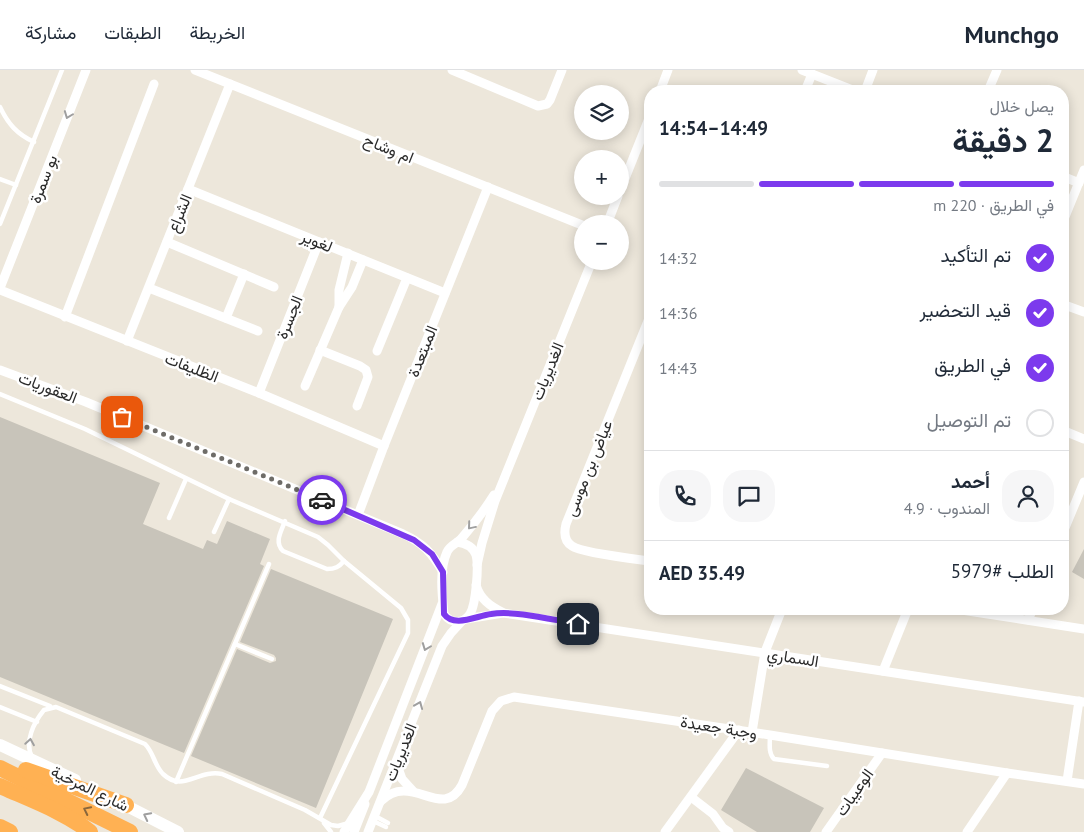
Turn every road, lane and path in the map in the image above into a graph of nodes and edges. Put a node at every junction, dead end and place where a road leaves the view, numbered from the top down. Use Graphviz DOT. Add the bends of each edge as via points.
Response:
graph roads {
  1 [pos="62,70"];
  2 [pos="86,70"];
  3 [pos="195,70"];
  4 [pos="452,70"];
  5 [pos="562,70"];
  6 [pos="668,70"];
  7 [pos="802,70"];
  8 [pos="873,70"];
  9 [pos="997,70"];
  10 [pos="812,74"];
  11 [pos="154,84"];
  12 [pos="230,84"];
  13 [pos="662,85"];
  14 [pos="807,85"];
  15 [pos="840,85"];
  16 [pos="867,85"];
  17 [pos="991,85"];
  18 [pos="0,107"];
  19 [pos="644,140"];
  20 [pos="34,142"];
  21 [pos="1084,170"];
  22 [pos="629,172"];
  23 [pos="0,179"];
  24 [pos="1069,179"];
  25 [pos="1079,183"];
  26 [pos="16,185"];
  27 [pos="488,187"];
  28 [pos="188,189"];
  29 [pos="1069,207"];
  30 [pos="574,222"];
  31 [pos="0,224"];
  32 [pos="167,242"];
  33 [pos="319,242"];
  34 [pos="348,253"];
  35 [pos="363,260"];
  36 [pos="588,270"];
  37 [pos="244,274"];
  38 [pos="407,278"];
  39 [pos="274,287"];
  40 [pos="149,288"];
  41 [pos="0,289"];
  42 [pos="445,293"];
  43 [pos="339,307"];
  44 [pos="1069,307"];
  45 [pos="1084,312"];
  46 [pos="65,317"];
  47 [pos="226,318"];
  48 [pos="258,330"];
  49 [pos="644,331"];
  50 [pos="128,341"];
  51 [pos="320,350"];
  52 [pos="377,351"];
  53 [pos="1,370"];
  54 [pos="306,386"];
  55 [pos="259,392"];
  56 [pos="0,394"];
  57 [pos="357,406"];
  58 [pos="1069,433"];
  59 [pos="1084,439"];
  60 [pos="384,446"];
  61 [pos="186,479"];
  62 [pos="504,481"];
  63 [pos="1084,482"];
  64 [pos="229,499"];
  65 [pos="358,515"];
  66 [pos="169,518"];
  67 [pos="1069,518"];
  68 [pos="285,522"];
  69 [pos="214,532"];
  70 [pos="458,542"];
  71 [pos="644,560"];
  72 [pos="344,561"];
  73 [pos="269,564"];
  74 [pos="477,565"];
  75 [pos="443,572"];
  76 [pos="476,585"];
  77 [pos="443,601"];
  78 [pos="503,612"];
  79 [pos="780,615"];
  80 [pos="906,615"];
  81 [pos="995,615"];
  82 [pos="1030,615"];
  83 [pos="464,620"];
  84 [pos="1028,620"];
  85 [pos="1084,629"];
  86 [pos="235,644"];
  87 [pos="765,652"];
  88 [pos="272,659"];
  89 [pos="884,671"];
  90 [pos="1,686"];
  91 [pos="0,693"];
  92 [pos="1081,702"];
  93 [pos="0,707"];
  94 [pos="52,707"];
  95 [pos="37,722"];
  96 [pos="739,730"];
  97 [pos="752,732"];
  98 [pos="770,735"];
  99 [pos="0,745"];
  100 [pos="882,753"];
  101 [pos="0,758"];
  102 [pos="36,761"];
  103 [pos="396,762"];
  104 [pos="827,766"];
  105 [pos="0,768"];
  106 [pos="1007,774"];
  107 [pos="176,782"];
  108 [pos="1067,782"];
  109 [pos="1084,784"];
  110 [pos="0,786"];
  111 [pos="369,792"];
  112 [pos="415,792"];
  113 [pos="0,797"];
  114 [pos="691,797"];
  115 [pos="381,801"];
  116 [pos="126,805"];
  117 [pos="320,818"];
  118 [pos="350,822"];
  119 [pos="387,825"];
  120 [pos="372,826"];
  121 [pos="0,827"];
  122 [pos="10,832"];
  123 [pos="75,832"];
  124 [pos="90,832"];
  125 [pos="130,832"];
  126 [pos="178,832"];
  127 [pos="331,832"];
  128 [pos="344,832"];
  129 [pos="354,832"];
  130 [pos="665,832"];
  131 [pos="729,832"];
  132 [pos="826,832"];
  133 [pos="967,832"];
  1 -- 20 [label="lane"];
  2 -- 41 [label="street, بو سمرة, one-way"];
  3 -- 12 [label="street, ام وشاح"];
  4 -- 5 [label="street" via="538,106 550,100"];
  6 -- 13 [label="street"];
  7 -- 10 [label="street"];
  8 -- 16 [label="street"];
  9 -- 17 [label="street"];
  10 -- 14 [label="street"];
  10 -- 15 [label="street"];
  11 -- 46 [label="street"];
  12 -- 27 [label="street, ام وشاح"];
  12 -- 28 [label="street, الشراع"];
  18 -- 20 [label="lane" via="11,127"];
  19 -- 22 [label="street"];
  20 -- 26 [label="lane"];
  21 -- 25 [label="street"];
  23 -- 26 [label="lane"];
  24 -- 25 [label="street"];
  25 -- 29 [label="street"];
  26 -- 31 [label="lane"];
  27 -- 30 [label="street, ام وشاح"];
  27 -- 42 [label="street, المبتعدة"];
  28 -- 32 [label="street, الشراع"];
  28 -- 33 [label="street, لغوير"];
  32 -- 37 [label="street"];
  32 -- 40 [label="street, الشراع"];
  33 -- 34 [label="street, لغوير"];
  33 -- 55 [label="street, الجسرة"];
  34 -- 35 [label="street, لغوير"];
  34 -- 43 [label="street" via="339,290"];
  35 -- 38 [label="street, لغوير"];
  35 -- 43 [label="street"];
  36 -- 62 [label="street, الغديريات"];
  37 -- 39 [label="street"];
  37 -- 47 [label="street"];
  38 -- 42 [label="street, لغوير"];
  38 -- 52 [label="street"];
  40 -- 47 [label="street"];
  40 -- 50 [label="street, الشراع"];
  41 -- 46 [label="street, الظليفات"];
  42 -- 60 [label="street, المبتعدة"];
  43 -- 51 [label="street"];
  44 -- 45 [label="street"];
  46 -- 50 [label="street, الظليفات"];
  47 -- 48 [label="street"];
  49 -- 71 [label="street, عياض بن موسى" via="564,532 572,546 583,550"];
  50 -- 55 [label="street, الظليفات"];
  51 -- 54 [label="street"];
  51 -- 57 [label="street" via="366,370 368,377"];
  53 -- 65 [label="street, العقوريات"];
  55 -- 60 [label="street, الظليفات"];
  56 -- 61 [label="lane" via="85,429"];
  58 -- 59 [label="street"];
  60 -- 65 [label="street, المبتعدة"];
  61 -- 64 [label="lane"];
  61 -- 66 [label="lane"];
  62 -- 70 [label="street, الغديريات, one-way"];
  62 -- 74 [label="street, الغديريات" via="488,522"];
  63 -- 67 [label="street"];
  64 -- 68 [label="lane"];
  64 -- 69 [label="lane"];
  65 -- 75 [label="street, العقوريات" via="414,540 432,554"];
  68 -- 72 [label="lane" via="323,540"];
  68 -- 72 [label="lane" via="278,540 283,551 327,569 334,569"];
  70 -- 74 [label="street" via="472,549"];
  70 -- 75 [label="street, الغديريات" via="448,550"];
  72 -- 117 [label="lane" via="401,608 408,626 405,639"];
  73 -- 86 [label="lane"];
  74 -- 76 [label="street, الغديريات"];
  75 -- 77 [label="street, الغديريات"];
  76 -- 78 [label="street, السماري" via="488,604"];
  76 -- 83 [label="street, الغديريات" via="473,606"];
  77 -- 83 [label="street" via="447,618 451,621"];
  77 -- 111 [label="street, الغديريات, one-way"];
  78 -- 83 [label="street, السماري"];
  78 -- 87 [label="street, السماري"];
  79 -- 87 [label="street"];
  80 -- 89 [label="street"];
  81 -- 84 [label="street"];
  82 -- 84 [label="street"];
  103 -- 83 [label="street, الغديريات, one-way" via="442,646"];
  84 -- 85 [label="street"];
  86 -- 88 [label="lane"];
  86 -- 107 [label="lane"];
  87 -- 89 [label="street, السماري"];
  87 -- 97 [label="street"];
  89 -- 92 [label="street, السماري"];
  90 -- 91 [label="lane"];
  90 -- 94 [label="lane"];
  92 -- 108 [label="street"];
  93 -- 95 [label="lane"];
  94 -- 95 [label="lane" via="44,710"];
  94 -- 107 [label="lane" via="145,744 158,769"];
  102 -- 95 [label="lane, one-way" via="28,744"];
  96 -- 97 [label="street, وجبة جعيدة"];
  96 -- 112 [label="street, وجبة جعيدة" via="522,697 507,698 492,711 455,795 440,800"];
  96 -- 114 [label="street"];
  97 -- 98 [label="street, وجبة جعيدة"];
  98 -- 100 [label="street, وجبة جعيدة"];
  98 -- 104 [label="lane" via="770,756 774,759"];
  99 -- 102 [label="main road, شارع المرخية"];
  100 -- 106 [label="street, وجبة جعيدة"];
  100 -- 132 [label="street, الوعيبات"];
  101 -- 116 [label="highway"];
  102 -- 116 [label="main road, شارع المرخية"];
  103 -- 112 [label="street" via="402,780"];
  103 -- 115 [label="street, الغديريات"];
  125 -- 105 [label="highway, one-way"];
  106 -- 108 [label="street, وجبة جعيدة"];
  106 -- 133 [label="street"];
  107 -- 117 [label="lane" via="208,773 222,774"];
  108 -- 109 [label="street, وجبة جعيدة"];
  110 -- 124 [label="highway" via="43,805"];
  111 -- 118 [label="street, الغديريات"];
  111 -- 129 [label="street, الغديريات"];
  112 -- 115 [label="street, وجبة جعيدة" via="399,791"];
  113 -- 123 [label="highway"];
  114 -- 130 [label="street"];
  114 -- 131 [label="street"];
  115 -- 120 [label="street, الغديريات"];
  126 -- 116 [label="main road, شارع المرخية, one-way"];
  117 -- 118 [label="lane" via="338,826"];
  117 -- 127 [label="lane"];
  118 -- 128 [label="street, الغديريات"];
  119 -- 120 [label="lane"];
  121 -- 122 [label="highway"];
}
